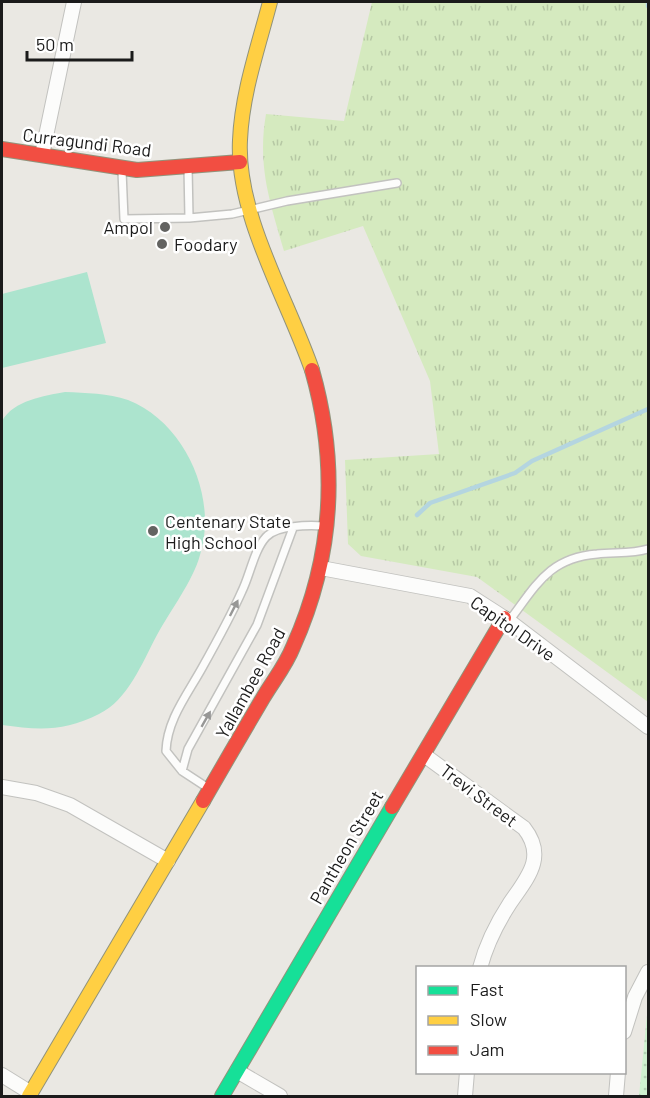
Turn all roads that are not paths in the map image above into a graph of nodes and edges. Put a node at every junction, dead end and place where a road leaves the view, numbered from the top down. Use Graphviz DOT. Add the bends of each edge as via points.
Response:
graph roads {
  1 [pos="74,2"];
  2 [pos="270,2"];
  3 [pos="2,149"];
  4 [pos="42,155"];
  5 [pos="240,162"];
  6 [pos="188,167"];
  7 [pos="122,168"];
  8 [pos="397,183"];
  9 [pos="250,210"];
  10 [pos="189,218"];
  11 [pos="329,527"];
  12 [pos="293,528"];
  13 [pos="648,549"];
  14 [pos="321,568"];
  15 [pos="506,620"];
  16 [pos="648,727"];
  17 [pos="424,755"];
  18 [pos="182,771"];
  19 [pos="2,787"];
  20 [pos="210,789"];
  21 [pos="168,861"];
  22 [pos="481,966"];
  23 [pos="648,972"];
  24 [pos="626,1026"];
  25 [pos="237,1071"];
  26 [pos="467,1074"];
  27 [pos="618,1074"];
  28 [pos="2,1075"];
  29 [pos="30,1095"];
  30 [pos="226,1095"];
  31 [pos="280,1096"];
  32 [pos="465,1096"];
  33 [pos="616,1096"];
  1 -- 4 [label="street"];
  2 -- 5 [label="main road, Yallambee Road" via="244,112"];
  3 -- 4 [label="main road, Curragundi Road"];
  4 -- 7 [label="main road, Curragundi Road"];
  5 -- 6 [label="main road, Curragundi Road"];
  5 -- 9 [label="main road, Yallambee Road"];
  6 -- 7 [label="main road, Curragundi Road"];
  6 -- 10 [label="lane"];
  7 -- 10 [label="lane" via="124,219"];
  8 -- 9 [label="lane"];
  9 -- 10 [label="lane"];
  9 -- 11 [label="main road, Yallambee Road" via="312,369 322,409 329,454"];
  11 -- 12 [label="lane"];
  11 -- 14 [label="main road, Yallambee Road"];
  18 -- 12 [label="lane, one-way" via="188,749 257,625"];
  18 -- 12 [label="lane, one-way" via="165,751 170,725 218,641 262,542 268,535"];
  13 -- 15 [label="lane" via="577,556 561,562"];
  14 -- 15 [label="street, Capitol Drive" via="470,596"];
  14 -- 20 [label="main road, Yallambee Road" via="293,648"];
  15 -- 16 [label="street, Capitol Drive"];
  15 -- 17 [label="main road, Pantheon Street"];
  17 -- 22 [label="street, Trevi Street" via="524,828 533,840 534,860 528,880 510,904"];
  17 -- 25 [label="main road, Pantheon Street"];
  18 -- 20 [label="lane"];
  19 -- 21 [label="street" via="70,805"];
  20 -- 21 [label="main road, Yallambee Road"];
  21 -- 29 [label="main road, Yallambee Road"];
  23 -- 24 [label="street"];
  25 -- 30 [label="main road, Pantheon Street"];
  25 -- 31 [label="street"];
  26 -- 32 [label="street"];
  27 -- 33 [label="street"];
  28 -- 29 [label="street"];
}
